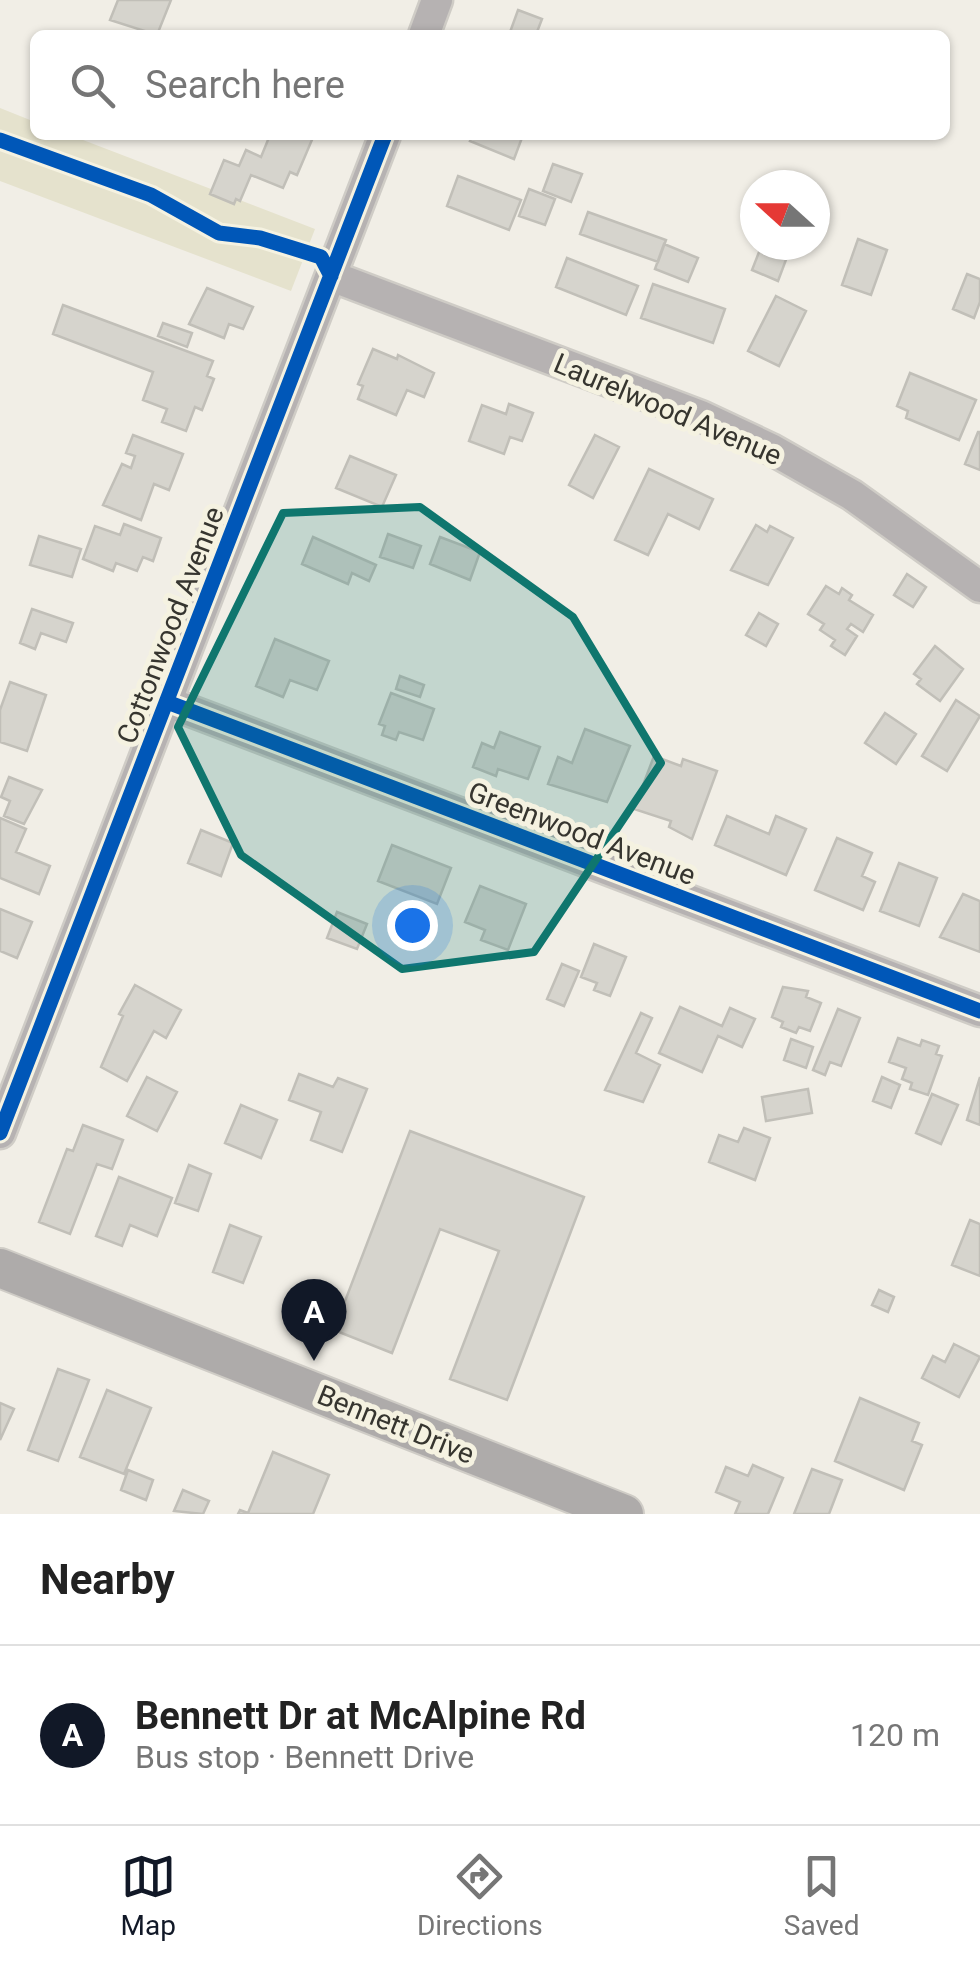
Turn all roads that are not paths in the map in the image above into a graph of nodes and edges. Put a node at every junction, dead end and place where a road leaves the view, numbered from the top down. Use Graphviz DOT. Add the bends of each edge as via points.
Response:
graph roads {
  1 [pos="437,0"];
  2 [pos="426,30"];
  3 [pos="384,140"];
  4 [pos="331,276"];
  5 [pos="980,588"];
  6 [pos="166,702"];
  7 [pos="980,1011"];
  8 [pos="0,1133"];
  9 [pos="0,1268"];
  10 [pos="566,1503"];
  11 [pos="624,1514"];
  1 -- 2 [label="street"];
  3 -- 4 [label="street, Cottonwood Avenue"];
  4 -- 5 [label="street, Laurelwood Avenue" via="772,449 852,495"];
  4 -- 6 [label="street, Cottonwood Avenue"];
  6 -- 7 [label="street, Greenwood Avenue"];
  6 -- 8 [label="street, Cottonwood Avenue"];
  9 -- 10 [label="main road, Bennett Drive"];
  10 -- 11 [label="main road, Bennett Drive"];
}
